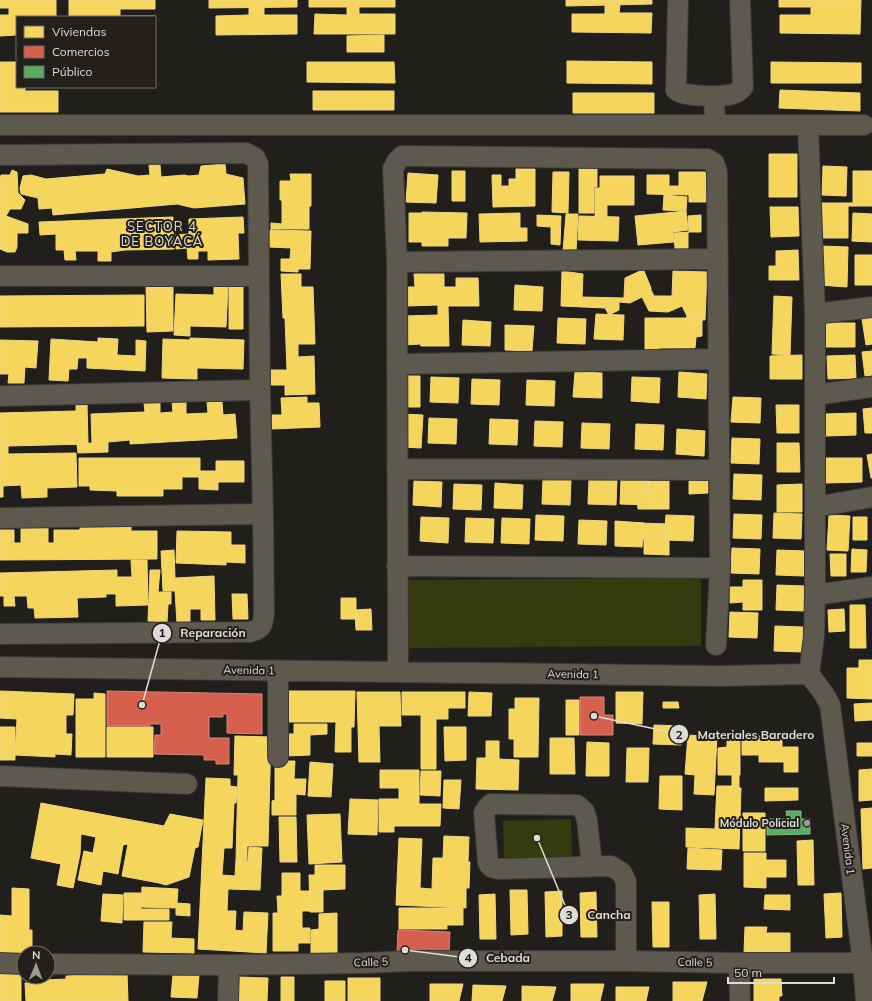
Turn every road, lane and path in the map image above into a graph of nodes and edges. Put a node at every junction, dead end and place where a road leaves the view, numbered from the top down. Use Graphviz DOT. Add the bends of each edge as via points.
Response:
graph roads {
  1 [pos="678,0"];
  2 [pos="740,0"];
  3 [pos="714,96"];
  4 [pos="0,125"];
  5 [pos="715,125"];
  6 [pos="808,125"];
  7 [pos="864,125"];
  8 [pos="0,155"];
  9 [pos="718,259"];
  10 [pos="396,262"];
  11 [pos="0,276"];
  12 [pos="259,276"];
  13 [pos="872,307"];
  14 [pos="815,314"];
  15 [pos="718,359"];
  16 [pos="397,364"];
  17 [pos="872,387"];
  18 [pos="260,390"];
  19 [pos="815,395"];
  20 [pos="0,396"];
  21 [pos="397,469"];
  22 [pos="719,470"];
  23 [pos="872,497"];
  24 [pos="815,507"];
  25 [pos="263,514"];
  26 [pos="0,518"];
  27 [pos="397,566"];
  28 [pos="720,568"];
  29 [pos="872,587"];
  30 [pos="815,595"];
  31 [pos="0,634"];
  32 [pos="716,645"];
  33 [pos="0,667"];
  34 [pos="278,671"];
  35 [pos="398,672"];
  36 [pos="809,674"];
  37 [pos="278,756"];
  38 [pos="0,776"];
  39 [pos="187,784"];
  40 [pos="592,866"];
  41 [pos="865,957"];
  42 [pos="626,961"];
  43 [pos="0,963"];
  44 [pos="739,963"];
  45 [pos="16,964"];
  46 [pos="56,964"];
  47 [pos="229,964"];
  48 [pos="228,1001"];
  49 [pos="740,1001"];
  50 [pos="866,1001"];
  1 -- 3 [label="street" via="676,90 689,95"];
  2 -- 3 [label="street" via="743,87 732,95"];
  3 -- 5 [label="street"];
  4 -- 5 [label="street"];
  5 -- 6 [label="street"];
  6 -- 7 [label="street"];
  6 -- 14 [label="street"];
  8 -- 12 [label="street" via="246,153 255,158 258,164"];
  9 -- 10 [label="street"];
  9 -- 10 [label="street" via="717,172 714,163 707,159 402,156 393,169"];
  9 -- 15 [label="street"];
  10 -- 16 [label="street"];
  11 -- 12 [label="street"];
  12 -- 18 [label="street"];
  13 -- 14 [label="street"];
  14 -- 19 [label="street"];
  15 -- 16 [label="street"];
  15 -- 22 [label="street"];
  16 -- 21 [label="street"];
  17 -- 19 [label="street"];
  18 -- 20 [label="street"];
  18 -- 25 [label="street"];
  19 -- 24 [label="street"];
  21 -- 22 [label="street"];
  21 -- 27 [label="street"];
  22 -- 28 [label="street"];
  23 -- 24 [label="street"];
  24 -- 30 [label="street"];
  25 -- 26 [label="street"];
  25 -- 31 [label="street" via="264,613 263,623 258,630"];
  27 -- 28 [label="street"];
  27 -- 35 [label="street"];
  28 -- 32 [label="street"];
  29 -- 30 [label="street"];
  30 -- 36 [label="street" via="814,637"];
  33 -- 34 [label="street, Avenida 1"];
  34 -- 35 [label="street, Avenida 1"];
  34 -- 37 [label="street"];
  35 -- 36 [label="street, Avenida 1" via="720,676"];
  36 -- 41 [label="street, Avenida 1" via="830,705"];
  38 -- 39 [label="street"];
  40 -- 40 [label="street" via="498,869 491,867 488,862 484,813 492,804 577,805 584,811 587,820"];
  40 -- 42 [label="street" via="611,866 622,873 626,882"];
  41 -- 44 [label="street, Calle 5"];
  41 -- 50 [label="street, Avenida 1"];
  42 -- 44 [label="street, Calle 5"];
  42 -- 47 [label="street, Calle 5"];
  43 -- 45 [label="street"];
  44 -- 49 [label="street"];
  46 -- 47 [label="street, Calle 5"];
  47 -- 48 [label="street"];
}
